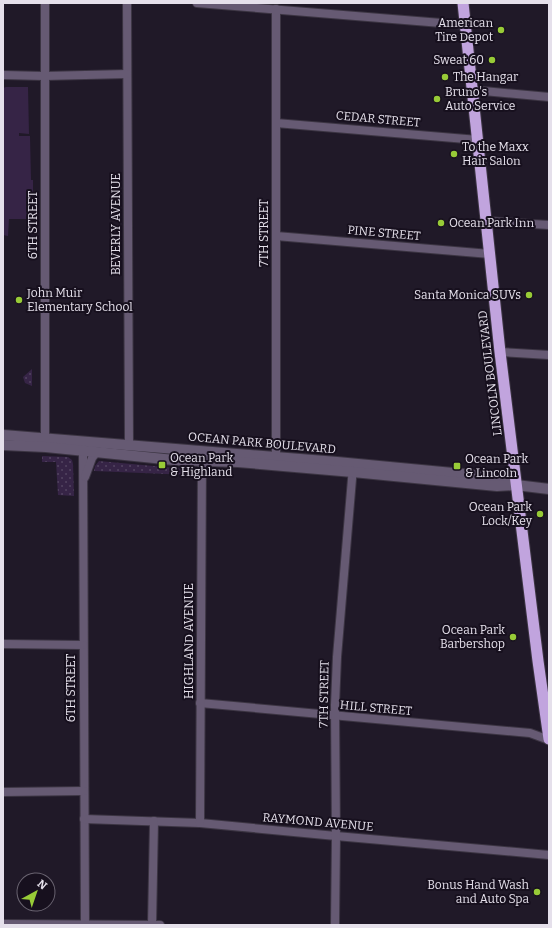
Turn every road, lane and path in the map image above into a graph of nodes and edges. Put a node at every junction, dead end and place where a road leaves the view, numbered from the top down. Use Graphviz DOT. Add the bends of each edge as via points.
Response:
graph roads {
  1 [pos="45,3"];
  2 [pos="127,3"];
  3 [pos="197,3"];
  4 [pos="464,3"];
  5 [pos="294,7"];
  6 [pos="276,9"];
  7 [pos="466,25"];
  8 [pos="127,74"];
  9 [pos="3,75"];
  10 [pos="44,76"];
  11 [pos="473,90"];
  12 [pos="549,97"];
  13 [pos="276,123"];
  14 [pos="478,140"];
  15 [pos="486,222"];
  16 [pos="549,225"];
  17 [pos="276,236"];
  18 [pos="490,254"];
  19 [pos="500,352"];
  20 [pos="549,355"];
  21 [pos="3,435"];
  22 [pos="45,443"];
  23 [pos="107,443"];
  24 [pos="129,444"];
  25 [pos="3,445"];
  26 [pos="83,451"];
  27 [pos="96,453"];
  28 [pos="237,458"];
  29 [pos="276,458"];
  30 [pos="202,460"];
  31 [pos="353,468"];
  32 [pos="83,481"];
  33 [pos="516,485"];
  34 [pos="549,489"];
  35 [pos="3,644"];
  36 [pos="83,645"];
  37 [pos="200,703"];
  38 [pos="335,716"];
  39 [pos="549,740"];
  40 [pos="84,791"];
  41 [pos="3,792"];
  42 [pos="84,819"];
  43 [pos="154,821"];
  44 [pos="200,823"];
  45 [pos="336,836"];
  46 [pos="549,855"];
  47 [pos="3,924"];
  48 [pos="85,924"];
  49 [pos="155,925"];
  50 [pos="335,925"];
  1 -- 10 [label="street, 6TH STREET"];
  2 -- 8 [label="street, BEVERLY AVENUE"];
  3 -- 6 [label="street"];
  4 -- 7 [label="highway, LINCOLN BOULEVARD"];
  5 -- 6 [label="street"];
  5 -- 7 [label="street"];
  6 -- 13 [label="street, 7TH STREET"];
  7 -- 11 [label="highway, LINCOLN BOULEVARD"];
  8 -- 10 [label="street"];
  8 -- 24 [label="street, BEVERLY AVENUE"];
  9 -- 10 [label="street"];
  10 -- 22 [label="street, 6TH STREET"];
  11 -- 12 [label="street"];
  11 -- 14 [label="highway, LINCOLN BOULEVARD"];
  13 -- 14 [label="street, CEDAR STREET"];
  13 -- 17 [label="street, 7TH STREET"];
  14 -- 15 [label="highway, LINCOLN BOULEVARD"];
  15 -- 16 [label="street"];
  15 -- 18 [label="highway, LINCOLN BOULEVARD"];
  17 -- 18 [label="street, PINE STREET"];
  17 -- 29 [label="street, 7TH STREET"];
  18 -- 19 [label="highway, LINCOLN BOULEVARD"];
  19 -- 20 [label="street"];
  19 -- 33 [label="highway, LINCOLN BOULEVARD"];
  21 -- 22 [label="street, OCEAN PARK BOULEVARD"];
  22 -- 23 [label="street, OCEAN PARK BOULEVARD"];
  22 -- 25 [label="street, OCEAN PARK BOULEVARD"];
  22 -- 26 [label="street, OCEAN PARK BOULEVARD"];
  23 -- 24 [label="street, OCEAN PARK BOULEVARD"];
  23 -- 26 [label="street" via="98,446 84,445"];
  24 -- 27 [label="street" via="129,447"];
  24 -- 28 [label="street, OCEAN PARK BOULEVARD"];
  26 -- 27 [label="street, OCEAN PARK BOULEVARD"];
  26 -- 32 [label="street, 6TH STREET"];
  27 -- 30 [label="street, OCEAN PARK BOULEVARD"];
  27 -- 32 [label="street"];
  28 -- 29 [label="street, OCEAN PARK BOULEVARD"];
  28 -- 30 [label="street, OCEAN PARK BOULEVARD" via="206,455"];
  28 -- 31 [label="street, OCEAN PARK BOULEVARD"];
  29 -- 31 [label="street, OCEAN PARK BOULEVARD"];
  30 -- 37 [label="street, HIGHLAND AVENUE"];
  31 -- 33 [label="street, OCEAN PARK BOULEVARD" via="495,477"];
  31 -- 38 [label="street, 7TH STREET" via="337,657"];
  32 -- 36 [label="street, 6TH STREET"];
  33 -- 34 [label="street, OCEAN PARK BOULEVARD"];
  33 -- 39 [label="highway, LINCOLN BOULEVARD"];
  35 -- 36 [label="street"];
  36 -- 40 [label="street, 6TH STREET"];
  37 -- 38 [label="street, HILL STREET"];
  37 -- 44 [label="street, HIGHLAND AVENUE"];
  38 -- 39 [label="street, HILL STREET" via="530,733"];
  38 -- 45 [label="street, 7TH STREET"];
  40 -- 41 [label="street"];
  40 -- 42 [label="street, 6TH STREET"];
  42 -- 43 [label="street, RAYMOND AVENUE"];
  42 -- 48 [label="street, 6TH STREET"];
  43 -- 44 [label="street, RAYMOND AVENUE"];
  43 -- 49 [label="street"];
  44 -- 45 [label="street, RAYMOND AVENUE"];
  45 -- 46 [label="street, RAYMOND AVENUE"];
  45 -- 50 [label="street, 7TH STREET"];
  47 -- 48 [label="street"];
  48 -- 49 [label="street"];
}
